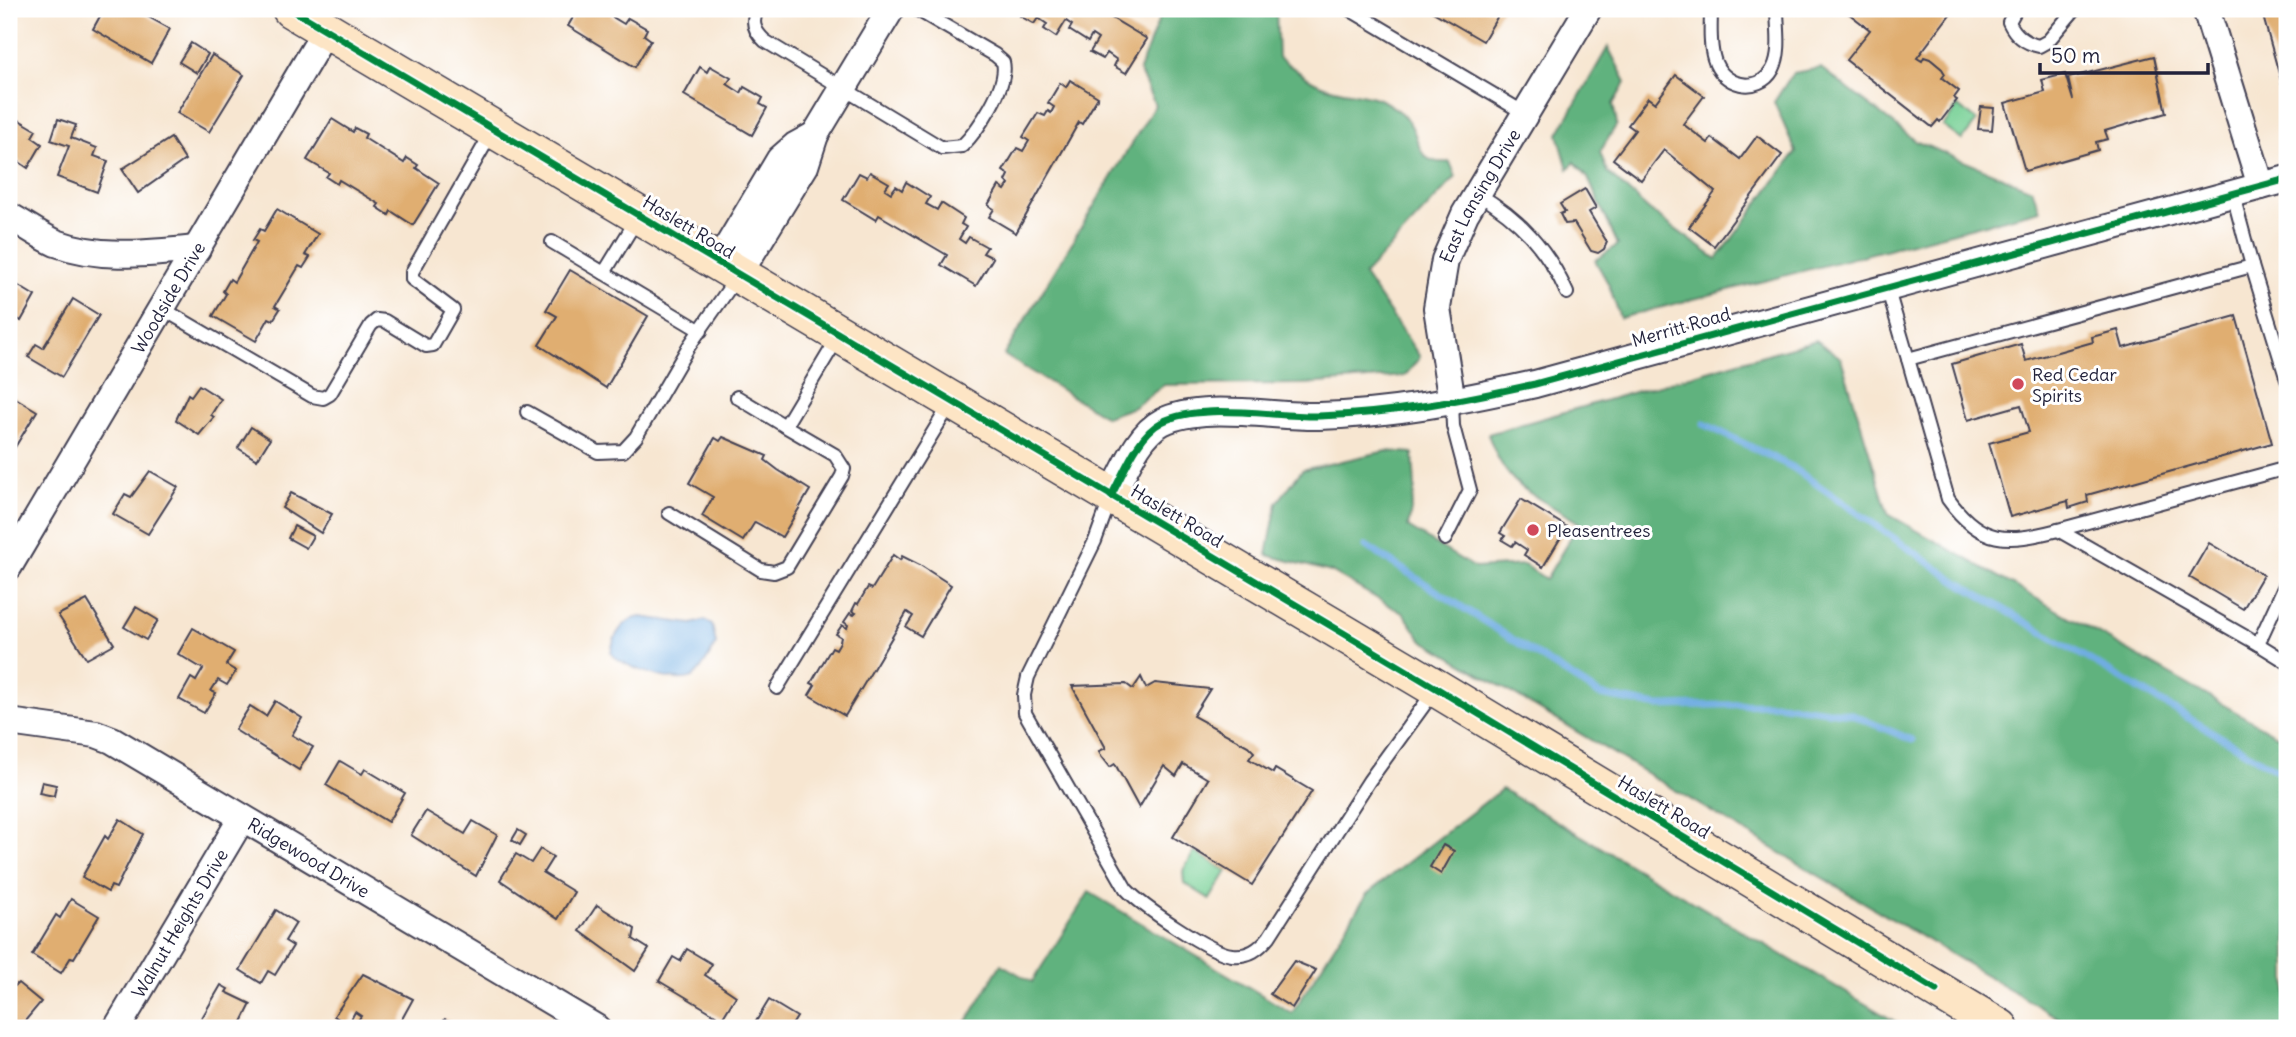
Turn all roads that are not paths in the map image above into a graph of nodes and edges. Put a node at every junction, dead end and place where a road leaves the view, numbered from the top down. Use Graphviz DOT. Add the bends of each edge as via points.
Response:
graph roads {
  1 [pos="291,9"];
  2 [pos="758,9"];
  3 [pos="891,9"];
  4 [pos="916,9"];
  5 [pos="1349,9"];
  6 [pos="1588,9"];
  7 [pos="1711,9"];
  8 [pos="1777,9"];
  9 [pos="2016,9"];
  10 [pos="2075,9"];
  11 [pos="2206,9"];
  12 [pos="328,25"];
  13 [pos="844,89"];
  14 [pos="1526,114"];
  15 [pos="494,129"];
  16 [pos="2287,179"];
  17 [pos="2261,186"];
  18 [pos="1478,194"];
  19 [pos="2233,195"];
  20 [pos="9,216"];
  21 [pos="639,216"];
  22 [pos="552,242"];
  23 [pos="197,249"];
  24 [pos="2252,266"];
  25 [pos="728,269"];
  26 [pos="604,273"];
  27 [pos="1887,286"];
  28 [pos="1567,293"];
  29 [pos="163,309"];
  30 [pos="701,331"];
  31 [pos="839,335"];
  32 [pos="1908,359"];
  33 [pos="2287,380"];
  34 [pos="737,397"];
  35 [pos="1452,402"];
  36 [pos="951,403"];
  37 [pos="527,412"];
  38 [pos="785,426"];
  39 [pos="2287,468"];
  40 [pos="1111,496"];
  41 [pos="669,513"];
  42 [pos="2058,530"];
  43 [pos="1445,539"];
  44 [pos="9,566"];
  45 [pos="2287,582"];
  46 [pos="2258,644"];
  47 [pos="2287,662"];
  48 [pos="777,688"];
  49 [pos="1436,688"];
  50 [pos="9,722"];
  51 [pos="242,818"];
  52 [pos="117,1028"];
  53 [pos="596,1028"];
  54 [pos="2000,1028"];
  1 -- 12 [label="main road, Haslett Road"];
  2 -- 13 [label="lane" via="757,34"];
  3 -- 13 [label="street"];
  4 -- 13 [label="lane" via="1003,62 1004,82 971,137 962,146 942,148"];
  5 -- 14 [label="lane"];
  6 -- 14 [label="street, East Lansing Drive"];
  7 -- 8 [label="lane" via="1714,61 1722,75 1746,85 1759,82 1773,68"];
  9 -- 10 [label="lane" via="2009,22 2013,31 2039,46"];
  11 -- 17 [label="street"];
  12 -- 15 [label="main road, Haslett Road"];
  12 -- 23 [label="street, Woodside Drive"];
  13 -- 25 [label="street" via="815,135 780,159"];
  14 -- 18 [label="street, East Lansing Drive"];
  15 -- 21 [label="main road, Haslett Road"];
  15 -- 29 [label="lane" via="412,272 416,285 453,310 433,345 426,346 377,320 323,398 312,396"];
  16 -- 17 [label="street, Merritt Road"];
  17 -- 19 [label="street, Merritt Road"];
  18 -- 28 [label="lane" via="1505,210 1536,240"];
  18 -- 35 [label="street, East Lansing Drive" via="1454,238 1439,284 1437,308"];
  19 -- 24 [label="lane"];
  19 -- 27 [label="street, Merritt Road"];
  20 -- 23 [label="street" via="56,242 97,253"];
  21 -- 25 [label="main road, Haslett Road"];
  21 -- 26 [label="lane"];
  22 -- 26 [label="lane"];
  23 -- 29 [label="street, Woodside Drive"];
  24 -- 32 [label="lane"];
  24 -- 33 [label="lane"];
  25 -- 30 [label="lane"];
  25 -- 31 [label="main road, Haslett Road"];
  26 -- 30 [label="lane"];
  27 -- 32 [label="lane"];
  27 -- 35 [label="street, Merritt Road" via="1535,384"];
  29 -- 44 [label="street, Woodside Drive"];
  30 -- 37 [label="lane" via="623,451 598,452"];
  31 -- 36 [label="main road, Haslett Road"];
  31 -- 38 [label="lane"];
  32 -- 42 [label="lane" via="1948,499 1961,517 1979,532 2001,540"];
  34 -- 38 [label="lane"];
  35 -- 40 [label="street, Merritt Road" via="1319,416 1178,414 1158,424 1141,443"];
  35 -- 43 [label="lane" via="1453,426 1470,490"];
  36 -- 40 [label="main road, Haslett Road"];
  36 -- 48 [label="lane"];
  38 -- 41 [label="lane" via="835,456 844,469 787,566 774,572 761,570"];
  39 -- 42 [label="lane"];
  40 -- 49 [label="main road, Haslett Road"];
  40 -- 49 [label="lane" via="1095,541 1028,677 1025,713 1126,889 1140,904 1215,949 1230,956 1258,950"];
  42 -- 46 [label="lane"];
  45 -- 46 [label="lane"];
  46 -- 47 [label="lane"];
  49 -- 54 [label="main road, Haslett Road"];
  50 -- 51 [label="street, Ridgewood Drive" via="112,740"];
  51 -- 52 [label="street, Walnut Heights Drive"];
  51 -- 53 [label="street, Ridgewood Drive"];
}
